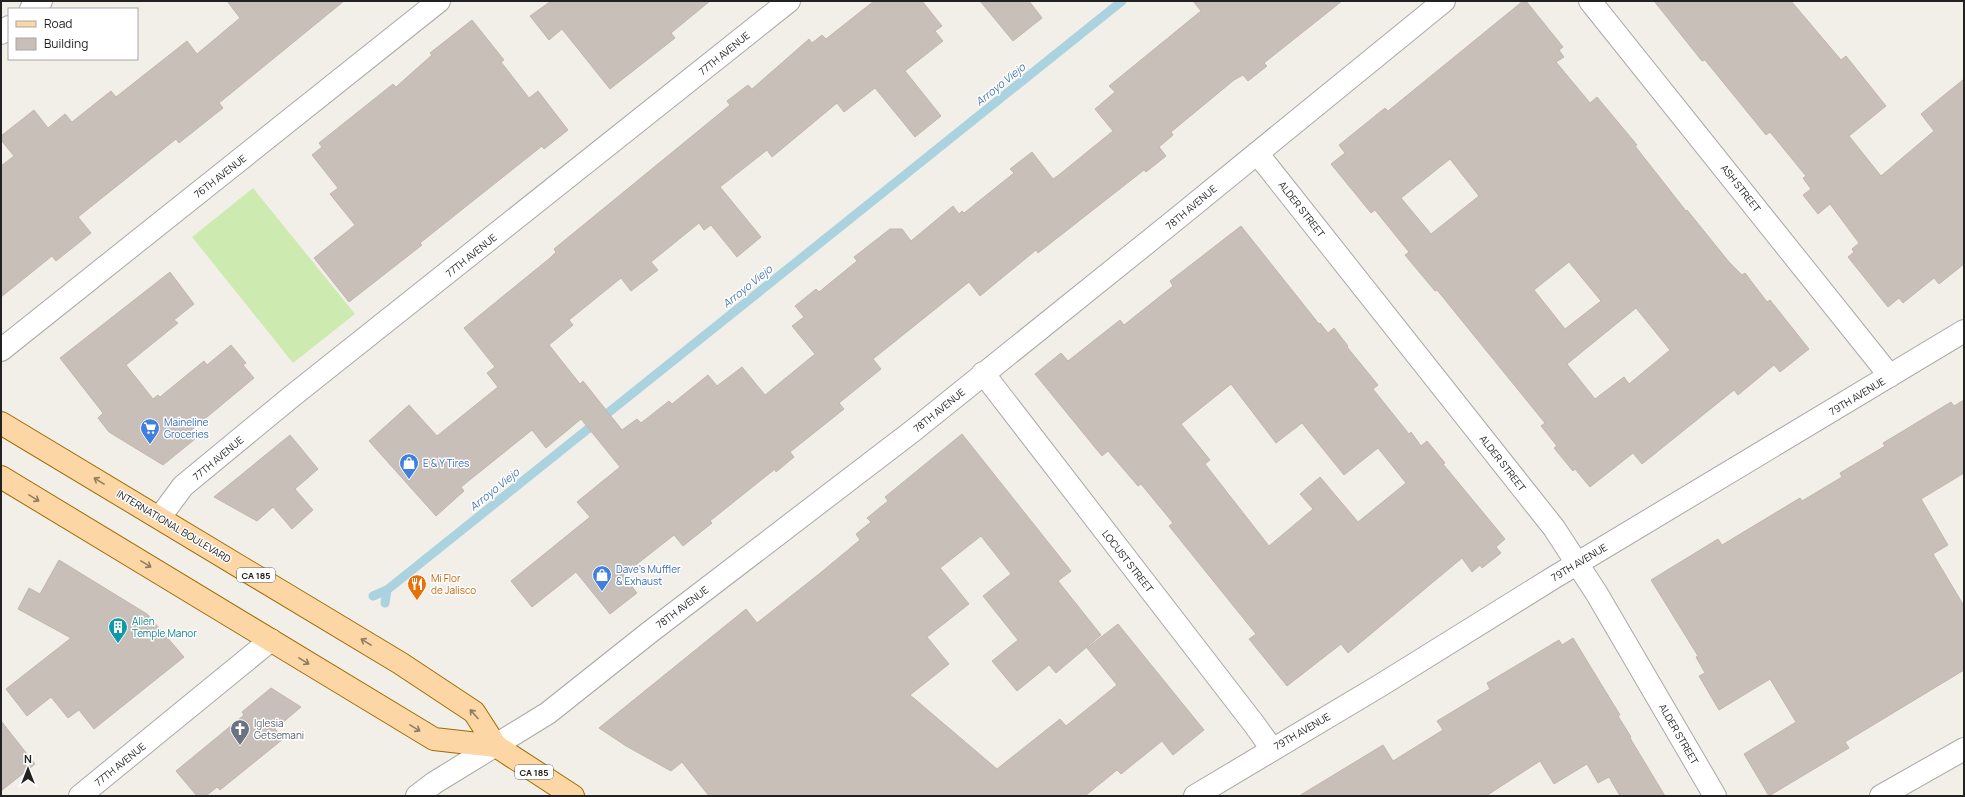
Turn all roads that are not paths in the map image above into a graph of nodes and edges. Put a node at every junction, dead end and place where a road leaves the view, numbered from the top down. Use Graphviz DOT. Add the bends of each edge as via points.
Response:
graph roads {
  1 [pos="41,1"];
  2 [pos="439,1"];
  3 [pos="790,1"];
  4 [pos="1444,1"];
  5 [pos="1590,1"];
  6 [pos="32,8"];
  7 [pos="1257,153"];
  8 [pos="1964,331"];
  9 [pos="1,350"];
  10 [pos="983,374"];
  11 [pos="1890,376"];
  12 [pos="1,423"];
  13 [pos="1,477"];
  14 [pos="160,517"];
  15 [pos="1577,563"];
  16 [pos="271,640"];
  17 [pos="496,746"];
  18 [pos="1272,749"];
  19 [pos="1964,749"];
  20 [pos="80,796"];
  21 [pos="417,796"];
  22 [pos="573,796"];
  23 [pos="1195,796"];
  24 [pos="1716,796"];
  25 [pos="1881,796"];
  1 -- 6 [label="street"];
  2 -- 9 [label="street, 76TH AVENUE"];
  3 -- 14 [label="street, 77TH AVENUE" via="291,397 183,486"];
  4 -- 7 [label="street, 78TH AVENUE"];
  5 -- 11 [label="street, ASH STREET"];
  7 -- 10 [label="street, 78TH AVENUE"];
  7 -- 15 [label="street, ALDER STREET" via="1554,528"];
  8 -- 11 [label="street, 79TH AVENUE"];
  10 -- 17 [label="street, 78TH AVENUE" via="548,713"];
  10 -- 18 [label="street, LOCUST STREET"];
  11 -- 15 [label="street, 79TH AVENUE"];
  14 -- 12 [label="main road, INTERNATIONAL BOULEVARD / CA 185, one-way"];
  13 -- 16 [label="main road, INTERNATIONAL BOULEVARD / CA 185, one-way"];
  17 -- 14 [label="main road, INTERNATIONAL BOULEVARD / CA 185, one-way" via="474,712 400,663"];
  15 -- 18 [label="street, 79TH AVENUE" via="1381,685"];
  15 -- 24 [label="street, ALDER STREET"];
  16 -- 17 [label="main road, INTERNATIONAL BOULEVARD / CA 185, one-way" via="434,739"];
  16 -- 20 [label="street, 77TH AVENUE"];
  17 -- 21 [label="street, 78TH AVENUE"];
  17 -- 22 [label="main road, INTERNATIONAL BOULEVARD / CA 185"];
  18 -- 23 [label="street, 79TH AVENUE"];
  19 -- 25 [label="street"];
}
